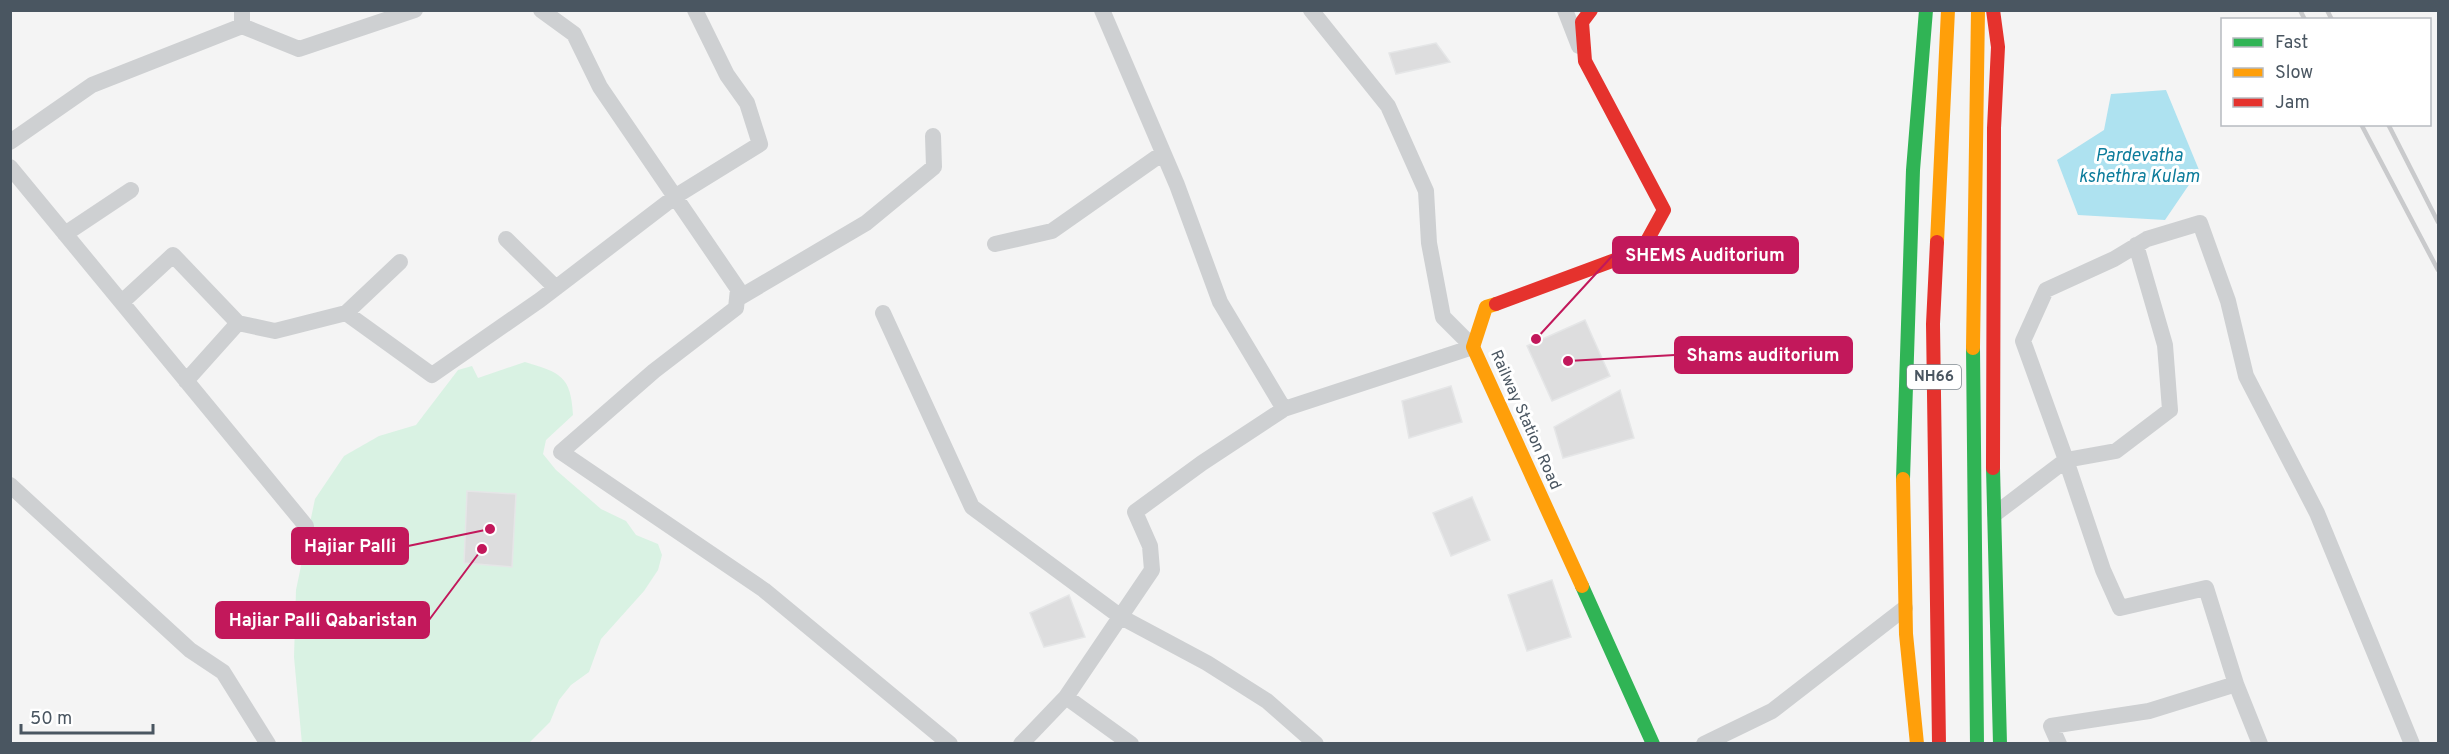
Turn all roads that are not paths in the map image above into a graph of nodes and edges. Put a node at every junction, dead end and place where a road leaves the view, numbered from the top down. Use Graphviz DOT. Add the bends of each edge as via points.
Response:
graph roads {
  1 [pos="415,10"];
  2 [pos="541,10"];
  3 [pos="695,10"];
  4 [pos="1102,10"];
  5 [pos="1311,10"];
  6 [pos="1565,10"];
  7 [pos="1591,10"];
  8 [pos="1926,10"];
  9 [pos="1948,10"];
  10 [pos="1978,10"];
  11 [pos="1994,10"];
  12 [pos="242,18"];
  13 [pos="1585,61"];
  14 [pos="933,136"];
  15 [pos="10,142"];
  16 [pos="1163,153"];
  17 [pos="10,167"];
  18 [pos="131,190"];
  19 [pos="676,196"];
  20 [pos="65,234"];
  21 [pos="506,239"];
  22 [pos="995,244"];
  23 [pos="2136,245"];
  24 [pos="400,262"];
  25 [pos="556,288"];
  26 [pos="737,298"];
  27 [pos="122,302"];
  28 [pos="346,313"];
  29 [pos="884,313"];
  30 [pos="238,323"];
  31 [pos="1473,347"];
  32 [pos="186,381"];
  33 [pos="1284,409"];
  34 [pos="2066,460"];
  35 [pos="10,486"];
  36 [pos="1995,514"];
  37 [pos="306,526"];
  38 [pos="1905,608"];
  39 [pos="1121,616"];
  40 [pos="2236,684"];
  41 [pos="1066,697"];
  42 [pos="268,744"];
  43 [pos="950,744"];
  44 [pos="1021,744"];
  45 [pos="1131,744"];
  46 [pos="1316,744"];
  47 [pos="1653,744"];
  48 [pos="1704,744"];
  49 [pos="1917,744"];
  50 [pos="1939,744"];
  51 [pos="1977,744"];
  52 [pos="2000,744"];
  53 [pos="2059,744"];
  54 [pos="2260,744"];
  55 [pos="2412,744"];
  1 -- 12 [label="street" via="299,49"];
  2 -- 19 [label="street" via="574,34 600,87"];
  3 -- 19 [label="street" via="727,75 747,103 760,144"];
  4 -- 16 [label="street"];
  5 -- 31 [label="street" via="1388,106 1426,191 1429,243 1443,317"];
  6 -- 13 [label="street"];
  7 -- 13 [label="main road, Railway Station Road" via="1582,22"];
  8 -- 38 [label="main road" via="1913,170 1903,467"];
  9 -- 50 [label="main road, NH66" via="1933,324"];
  10 -- 51 [label="main road, NH66" via="1972,303"];
  11 -- 36 [label="main road" via="1998,46 1994,128"];
  12 -- 15 [label="street" via="92,85"];
  13 -- 31 [label="main road, Railway Station Road" via="1664,210 1642,250 1486,308"];
  14 -- 26 [label="street" via="934,166 866,223"];
  16 -- 22 [label="street" via="1052,231"];
  16 -- 33 [label="street" via="1220,302"];
  17 -- 20 [label="street"];
  18 -- 20 [label="street"];
  19 -- 25 [label="street"];
  19 -- 26 [label="street" via="738,289"];
  20 -- 27 [label="street"];
  21 -- 25 [label="street"];
  23 -- 34 [label="street" via="2046,290 2023,341"];
  23 -- 34 [label="street" via="2165,345 2170,410 2116,451"];
  23 -- 55 [label="street" via="2200,224 2228,301 2246,376 2317,513"];
  24 -- 28 [label="street"];
  25 -- 28 [label="street" via="432,375"];
  26 -- 43 [label="street" via="736,308 654,371 561,452 764,590"];
  27 -- 30 [label="street" via="173,255"];
  27 -- 32 [label="street"];
  28 -- 30 [label="street" via="275,331"];
  29 -- 39 [label="street" via="972,507"];
  30 -- 32 [label="street"];
  31 -- 33 [label="street"];
  31 -- 47 [label="main road, Railway Station Road"];
  32 -- 37 [label="street"];
  33 -- 39 [label="street" via="1135,512 1150,546 1152,570"];
  34 -- 36 [label="street"];
  34 -- 40 [label="street" via="2120,608 2206,588"];
  35 -- 42 [label="street" via="190,650 223,672"];
  36 -- 52 [label="main road"];
  38 -- 48 [label="street" via="1773,711"];
  38 -- 49 [label="main road"];
  39 -- 41 [label="street"];
  39 -- 46 [label="street" via="1267,701"];
  40 -- 53 [label="street" via="2149,711 2051,726"];
  40 -- 54 [label="street"];
  41 -- 44 [label="street"];
  41 -- 45 [label="street"];
}
